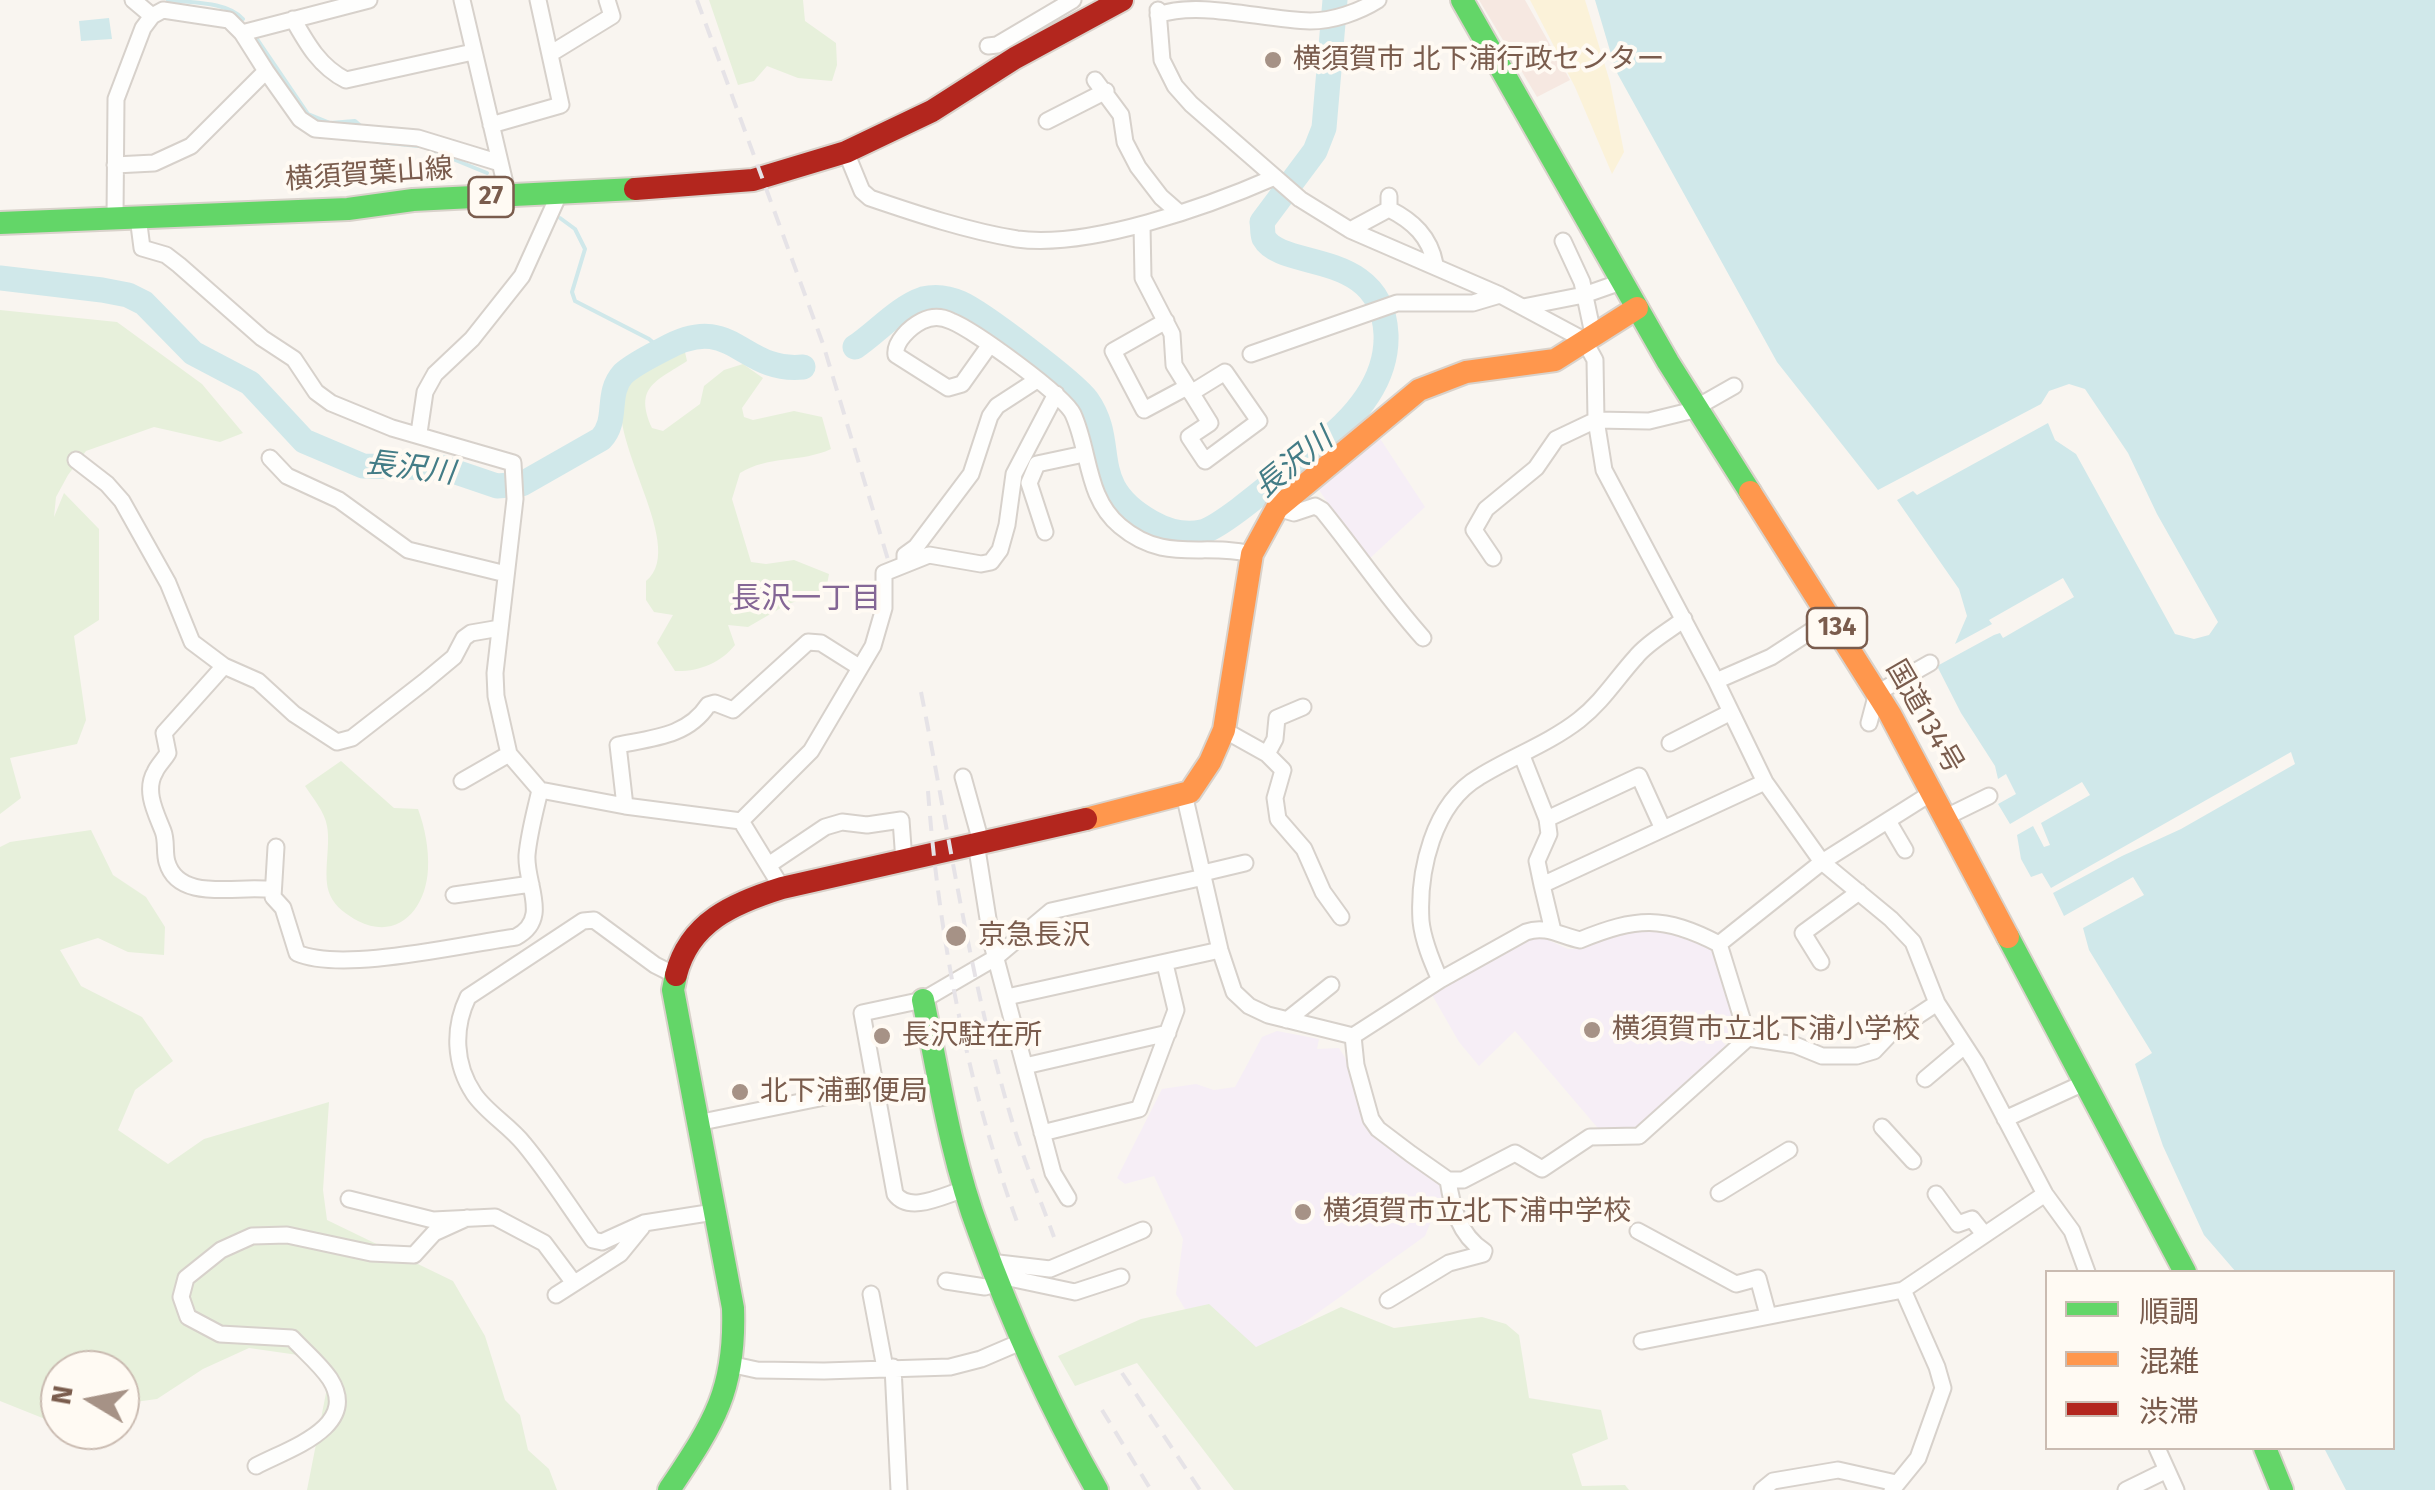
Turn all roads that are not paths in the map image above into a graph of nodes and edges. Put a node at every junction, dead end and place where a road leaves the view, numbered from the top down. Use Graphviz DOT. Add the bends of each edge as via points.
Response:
graph roads {
  1 [pos="132,0"];
  2 [pos="369,0"];
  3 [pos="462,0"];
  4 [pos="538,0"];
  5 [pos="607,0"];
  6 [pos="1074,0"];
  7 [pos="1122,0"];
  8 [pos="1378,0"];
  9 [pos="1462,0"];
  10 [pos="1154,8"];
  11 [pos="1098,12"];
  12 [pos="152,16"];
  13 [pos="293,19"];
  14 [pos="242,33"];
  15 [pos="988,46"];
  16 [pos="473,52"];
  17 [pos="550,54"];
  18 [pos="266,70"];
  19 [pos="1047,121"];
  20 [pos="491,126"];
  21 [pos="846,152"];
  22 [pos="500,163"];
  23 [pos="115,165"];
  24 [pos="1280,181"];
  25 [pos="560,192"];
  26 [pos="508,196"];
  27 [pos="1178,211"];
  28 [pos="126,218"];
  29 [pos="0,223"];
  30 [pos="1142,225"];
  31 [pos="1350,230"];
  32 [pos="1563,241"];
  33 [pos="1436,264"];
  34 [pos="1622,282"];
  35 [pos="1500,295"];
  36 [pos="1584,295"];
  37 [pos="1523,307"];
  38 [pos="1637,308"];
  39 [pos="1166,322"];
  40 [pos="1588,337"];
  41 [pos="989,346"];
  42 [pos="1251,354"];
  43 [pos="1037,380"];
  44 [pos="1734,386"];
  45 [pos="1189,390"];
  46 [pos="1056,394"];
  47 [pos="1696,408"];
  48 [pos="1596,420"];
  49 [pos="419,433"];
  50 [pos="1084,454"];
  51 [pos="270,458"];
  52 [pos="76,460"];
  53 [pos="1277,508"];
  54 [pos="1045,532"];
  55 [pos="1252,554"];
  56 [pos="1493,558"];
  57 [pos="907,566"];
  58 [pos="506,574"];
  59 [pos="1831,618"];
  60 [pos="1684,619"];
  61 [pos="500,628"];
  62 [pos="1423,638"];
  63 [pos="1930,663"];
  64 [pos="224,666"];
  65 [pos="859,667"];
  66 [pos="1716,680"];
  67 [pos="1877,693"];
  68 [pos="1304,707"];
  69 [pos="1731,712"];
  70 [pos="1869,723"];
  71 [pos="1224,730"];
  72 [pos="1670,742"];
  73 [pos="508,754"];
  74 [pos="1268,754"];
  75 [pos="1522,756"];
  76 [pos="963,776"];
  77 [pos="462,781"];
  78 [pos="1765,782"];
  79 [pos="540,790"];
  80 [pos="1933,792"];
  81 [pos="1184,794"];
  82 [pos="1989,796"];
  83 [pos="625,806"];
  84 [pos="1946,817"];
  85 [pos="1547,819"];
  86 [pos="741,821"];
  87 [pos="1888,821"];
  88 [pos="1663,830"];
  89 [pos="979,843"];
  90 [pos="276,847"];
  91 [pos="1905,850"];
  92 [pos="904,861"];
  93 [pos="1822,862"];
  94 [pos="1245,863"];
  95 [pos="770,864"];
  96 [pos="1204,875"];
  97 [pos="531,884"];
  98 [pos="1542,885"];
  99 [pos="782,888"];
  100 [pos="272,890"];
  101 [pos="1859,892"];
  102 [pos="454,895"];
  103 [pos="1342,917"];
  104 [pos="1553,931"];
  105 [pos="1720,944"];
  106 [pos="1220,950"];
  107 [pos="995,958"];
  108 [pos="1820,962"];
  109 [pos="1165,964"];
  110 [pos="675,974"];
  111 [pos="1440,980"];
  112 [pos="1331,985"];
  113 [pos="1007,997"];
  114 [pos="923,1000"];
  115 [pos="1937,1003"];
  116 [pos="1287,1020"];
  117 [pos="1168,1033"];
  118 [pos="1353,1036"];
  119 [pos="1748,1038"];
  120 [pos="1963,1047"];
  121 [pos="1025,1066"];
  122 [pos="1925,1080"];
  123 [pos="2086,1082"];
  124 [pos="874,1087"];
  125 [pos="2005,1119"];
  126 [pos="696,1123"];
  127 [pos="1882,1126"];
  128 [pos="1042,1133"];
  129 [pos="1788,1150"];
  130 [pos="1912,1161"];
  131 [pos="1448,1180"];
  132 [pos="965,1189"];
  133 [pos="1719,1192"];
  134 [pos="1936,1194"];
  135 [pos="2045,1194"];
  136 [pos="1068,1198"];
  137 [pos="349,1199"];
  138 [pos="714,1212"];
  139 [pos="467,1218"];
  140 [pos="644,1224"];
  141 [pos="1143,1230"];
  142 [pos="1638,1231"];
  143 [pos="1984,1234"];
  144 [pos="2085,1270"];
  145 [pos="2184,1270"];
  146 [pos="995,1274"];
  147 [pos="1120,1277"];
  148 [pos="946,1281"];
  149 [pos="574,1283"];
  150 [pos="1903,1290"];
  151 [pos="871,1294"];
  152 [pos="556,1295"];
  153 [pos="1388,1300"];
  154 [pos="1768,1315"];
  155 [pos="1023,1341"];
  156 [pos="1642,1341"];
  157 [pos="734,1366"];
  158 [pos="889,1367"];
  159 [pos="2158,1450"];
  160 [pos="2266,1450"];
  161 [pos="256,1466"];
  162 [pos="2167,1470"];
  163 [pos="1894,1486"];
  164 [pos="669,1490"];
  165 [pos="899,1490"];
  166 [pos="1097,1490"];
  167 [pos="1762,1490"];
  168 [pos="2126,1490"];
  169 [pos="2176,1490"];
  170 [pos="2282,1490"];
  1 -- 12 [label="street"];
  2 -- 13 [label="street"];
  3 -- 16 [label="street"];
  4 -- 17 [label="street"];
  5 -- 17 [label="street" via="612,16"];
  6 -- 15 [label="street"];
  7 -- 11 [label="main road, 横須賀葉山線 / 27"];
  8 -- 10 [label="street" via="1348,15 1310,21 1192,1"];
  9 -- 34 [label="main road, 国道134号 / 134"];
  10 -- 11 [label="main road, 横須賀葉山線 / 27"];
  10 -- 24 [label="street" via="1162,60 1175,86"];
  11 -- 21 [label="main road, 横須賀葉山線 / 27" via="965,93"];
  12 -- 14 [label="street" via="163,10 229,20"];
  12 -- 23 [label="street" via="116,99"];
  13 -- 14 [label="street"];
  13 -- 16 [label="street" via="330,72 346,80"];
  14 -- 18 [label="street"];
  16 -- 20 [label="street"];
  17 -- 20 [label="street" via="561,105"];
  18 -- 22 [label="street" via="314,129 418,138"];
  18 -- 23 [label="street" via="191,146 154,163"];
  19 -- 27 [label="street" via="1101,86 1122,115 1125,142 1138,167"];
  20 -- 22 [label="street"];
  21 -- 25 [label="main road, 横須賀葉山線 / 27" via="753,180"];
  21 -- 30 [label="street" via="870,198 1003,235 1041,240"];
  22 -- 26 [label="street"];
  23 -- 28 [label="street"];
  24 -- 27 [label="street"];
  24 -- 31 [label="street"];
  25 -- 26 [label="main road, 横須賀葉山線 / 27"];
  25 -- 49 [label="street" via="522,276 435,374"];
  26 -- 28 [label="main road, 横須賀葉山線 / 27"];
  27 -- 30 [label="street"];
  28 -- 29 [label="main road, 横須賀葉山線 / 27"];
  28 -- 49 [label="street" via="142,248 166,255 294,359 316,392 359,417"];
  30 -- 39 [label="street" via="1143,278"];
  31 -- 33 [label="street"];
  31 -- 33 [label="street" via="1389,203 1411,220"];
  32 -- 36 [label="street"];
  33 -- 35 [label="street"];
  34 -- 36 [label="street"];
  34 -- 38 [label="main road, 国道134号 / 134"];
  35 -- 37 [label="street"];
  35 -- 42 [label="street" via="1397,303"];
  36 -- 37 [label="street"];
  36 -- 40 [label="street"];
  37 -- 40 [label="street"];
  38 -- 40 [label="main road"];
  38 -- 47 [label="main road, 国道134号 / 134"];
  39 -- 45 [label="street" via="1174,365"];
  39 -- 45 [label="street" via="1114,351 1144,410"];
  40 -- 48 [label="street"];
  40 -- 53 [label="main road" via="1555,360 1466,372 1419,390"];
  41 -- 41 [label="street" via="938,316 915,325 894,350 948,388 962,384"];
  41 -- 43 [label="street"];
  43 -- 46 [label="street"];
  43 -- 57 [label="street" via="990,416 971,474 905,556"];
  44 -- 47 [label="street"];
  45 -- 45 [label="street" via="1210,423 1189,437 1205,461 1259,422 1224,372"];
  46 -- 50 [label="street" via="1071,410"];
  46 -- 57 [label="street" via="1014,474 1007,525 991,562 929,556"];
  47 -- 48 [label="street" via="1649,421"];
  47 -- 59 [label="main road, 国道134号 / 134"];
  48 -- 56 [label="street" via="1556,439 1536,468 1486,509 1474,530"];
  48 -- 60 [label="street" via="1604,470"];
  49 -- 58 [label="street" via="513,463"];
  50 -- 54 [label="street" via="1037,464 1029,483"];
  50 -- 55 [label="street" via="1101,504 1147,544"];
  51 -- 58 [label="street" via="287,476 339,500 408,550"];
  52 -- 64 [label="street" via="122,501 192,642"];
  53 -- 55 [label="main road"];
  53 -- 62 [label="street" via="1322,510"];
  55 -- 71 [label="main road"];
  57 -- 65 [label="street" via="882,576 881,626"];
  58 -- 61 [label="street"];
  59 -- 66 [label="street" via="1771,657"];
  59 -- 67 [label="main road, 国道134号 / 134"];
  60 -- 66 [label="street"];
  60 -- 75 [label="street" via="1637,655 1578,722"];
  61 -- 64 [label="street" via="464,638 454,657 424,682 352,738 337,742 258,681"];
  61 -- 73 [label="street" via="496,696"];
  63 -- 67 [label="street"];
  64 -- 100 [label="street" via="164,732 168,753 153,774 152,810 165,834 167,864 183,882 211,890"];
  65 -- 83 [label="street" via="808,642 733,710 708,705 697,722 618,745"];
  65 -- 86 [label="street" via="811,751"];
  66 -- 69 [label="street"];
  67 -- 70 [label="street"];
  67 -- 80 [label="main road, 国道134号 / 134"];
  68 -- 74 [label="street" via="1276,718"];
  69 -- 72 [label="street"];
  69 -- 78 [label="street"];
  71 -- 74 [label="street"];
  71 -- 81 [label="main road" via="1202,778"];
  73 -- 77 [label="street"];
  73 -- 79 [label="street"];
  74 -- 103 [label="street" via="1283,770 1275,798 1278,819 1304,849"];
  75 -- 85 [label="street"];
  75 -- 111 [label="street" via="1476,778 1450,802 1434,832 1421,922"];
  76 -- 89 [label="street"];
  78 -- 88 [label="street"];
  78 -- 93 [label="street"];
  79 -- 83 [label="street"];
  79 -- 97 [label="street" via="526,861"];
  80 -- 84 [label="main road, 国道134号 / 134"];
  80 -- 87 [label="street"];
  81 -- 89 [label="main road"];
  81 -- 96 [label="street"];
  82 -- 84 [label="street"];
  83 -- 86 [label="street"];
  84 -- 123 [label="main road, 国道134号 / 134"];
  85 -- 88 [label="street" via="1639,776"];
  85 -- 98 [label="street" via="1550,834 1537,861"];
  86 -- 95 [label="street"];
  87 -- 91 [label="street"];
  87 -- 93 [label="street"];
  88 -- 98 [label="street"];
  89 -- 92 [label="main road"];
  89 -- 107 [label="street"];
  90 -- 100 [label="street"];
  92 -- 95 [label="street" via="900,820 825,827"];
  92 -- 99 [label="main road"];
  93 -- 101 [label="street"];
  93 -- 105 [label="street"];
  94 -- 96 [label="street"];
  95 -- 99 [label="street"];
  96 -- 106 [label="street"];
  96 -- 107 [label="street" via="1052,912"];
  97 -- 100 [label="street" via="533,923 516,937 367,958 297,953"];
  97 -- 102 [label="street"];
  98 -- 104 [label="street"];
  99 -- 110 [label="main road" via="722,908 688,944"];
  101 -- 108 [label="street" via="1803,933"];
  101 -- 115 [label="street" via="1912,942"];
  104 -- 105 [label="street" via="1580,940 1623,922 1655,920"];
  104 -- 111 [label="street" via="1526,932"];
  105 -- 119 [label="street"];
  106 -- 109 [label="street"];
  106 -- 116 [label="street" via="1234,992 1249,1006"];
  107 -- 113 [label="street"];
  107 -- 114 [label="street"];
  109 -- 113 [label="street"];
  109 -- 117 [label="street" via="1176,1010"];
  110 -- 126 [label="main road" via="674,1009"];
  110 -- 140 [label="street" via="594,920 584,920 468,997 459,1015 457,1045 475,1096 523,1142 593,1240"];
  111 -- 118 [label="street"];
  112 -- 116 [label="street"];
  113 -- 121 [label="street"];
  114 -- 124 [label="street" via="862,1013"];
  114 -- 132 [label="main road"];
  115 -- 119 [label="street" via="1858,1056 1822,1056"];
  115 -- 120 [label="street"];
  116 -- 118 [label="street"];
  117 -- 121 [label="street"];
  117 -- 128 [label="street" via="1139,1109"];
  118 -- 131 [label="street" via="1364,1101 1378,1130"];
  119 -- 131 [label="street" via="1639,1136 1590,1137 1542,1169 1515,1154 1462,1180"];
  120 -- 122 [label="street"];
  120 -- 125 [label="street"];
  121 -- 128 [label="street"];
  123 -- 125 [label="street"];
  123 -- 145 [label="main road, 国道134号 / 134"];
  124 -- 126 [label="street"];
  124 -- 132 [label="street" via="901,1202"];
  125 -- 135 [label="street"];
  126 -- 138 [label="main road"];
  127 -- 130 [label="street"];
  128 -- 136 [label="street"];
  129 -- 133 [label="street"];
  131 -- 153 [label="street" via="1452,1208 1483,1254 1449,1264"];
  132 -- 146 [label="main road"];
  134 -- 143 [label="street" via="1958,1224 1972,1219"];
  135 -- 143 [label="street"];
  135 -- 144 [label="street" via="2072,1231"];
  137 -- 139 [label="street" via="434,1220"];
  138 -- 140 [label="street"];
  138 -- 157 [label="main road" via="734,1308"];
  139 -- 149 [label="street" via="495,1217 538,1238"];
  139 -- 161 [label="street" via="434,1233 414,1254 371,1253 286,1234 252,1236 186,1278 181,1297 188,1316 220,1334 292,1338 339,1398 324,1429"];
  140 -- 149 [label="street" via="620,1254"];
  141 -- 146 [label="street" via="1050,1269"];
  142 -- 154 [label="street" via="1736,1284 1758,1278"];
  143 -- 150 [label="street"];
  146 -- 147 [label="street" via="1075,1292"];
  146 -- 148 [label="street" via="985,1287"];
  146 -- 155 [label="main road"];
  149 -- 152 [label="street"];
  150 -- 154 [label="street"];
  150 -- 163 [label="street" via="1943,1388 1918,1458"];
  151 -- 158 [label="street"];
  154 -- 156 [label="street"];
  155 -- 158 [label="street" via="966,1364"];
  155 -- 166 [label="main road"];
  157 -- 158 [label="street" via="824,1372"];
  157 -- 164 [label="main road" via="719,1413"];
  158 -- 165 [label="street"];
  159 -- 162 [label="street"];
  160 -- 170 [label="main road"];
  162 -- 168 [label="street"];
  162 -- 169 [label="street"];
  163 -- 167 [label="street" via="1838,1470 1774,1481"];
}
